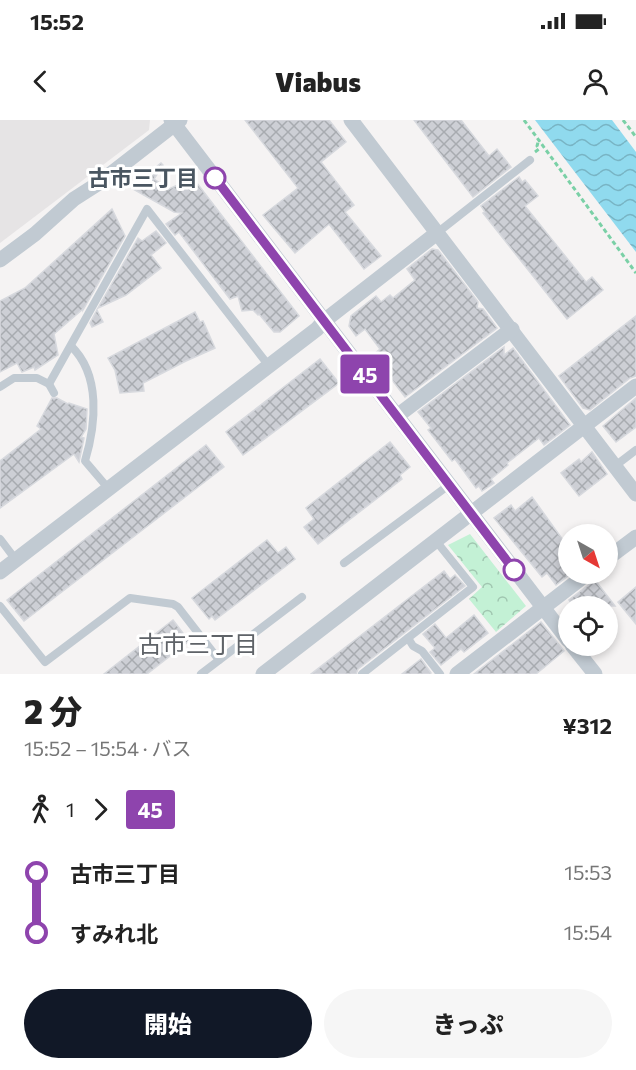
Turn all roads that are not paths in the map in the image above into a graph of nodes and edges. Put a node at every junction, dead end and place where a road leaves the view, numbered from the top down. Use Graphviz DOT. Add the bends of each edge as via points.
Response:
graph roads {
  1 [pos="351,120"];
  2 [pos="175,122"];
  3 [pos="530,160"];
  4 [pos="437,233"];
  5 [pos="0,260"];
  6 [pos="324,321"];
  7 [pos="512,329"];
  8 [pos="71,346"];
  9 [pos="269,366"];
  10 [pos="49,384"];
  11 [pos="636,386"];
  12 [pos="0,387"];
  13 [pos="54,393"];
  14 [pos="397,416"];
  15 [pos="583,426"];
  16 [pos="636,450"];
  17 [pos="615,466"];
  18 [pos="449,484"];
  19 [pos="108,488"];
  20 [pos="636,494"];
  21 [pos="470,513"];
  22 [pos="636,537"];
  23 [pos="0,539"];
  24 [pos="436,541"];
  25 [pos="618,550"];
  26 [pos="16,560"];
  27 [pos="344,563"];
  28 [pos="0,572"];
  29 [pos="573,584"];
  30 [pos="302,597"];
  31 [pos="0,606"];
  32 [pos="543,607"];
  33 [pos="558,627"];
  34 [pos="408,638"];
  35 [pos="581,656"];
  36 [pos="219,660"];
  37 [pos="273,671"];
  38 [pos="201,674"];
  39 [pos="362,674"];
  40 [pos="440,674"];
  41 [pos="457,674"];
  42 [pos="595,674"];
  1 -- 4 [label="street"];
  2 -- 5 [label="street"];
  2 -- 6 [label="street"];
  3 -- 4 [label="lane"];
  4 -- 6 [label="street"];
  4 -- 7 [label="street"];
  6 -- 9 [label="street"];
  6 -- 14 [label="street"];
  7 -- 14 [label="street"];
  7 -- 15 [label="street"];
  8 -- 9 [label="lane" via="147,209"];
  8 -- 10 [label="lane"];
  8 -- 19 [label="lane" via="80,355 89,377 95,408 85,461"];
  9 -- 19 [label="street"];
  10 -- 12 [label="lane" via="37,378 14,378"];
  10 -- 13 [label="lane"];
  11 -- 15 [label="street"];
  14 -- 18 [label="street"];
  15 -- 17 [label="street"];
  15 -- 21 [label="street"];
  16 -- 17 [label="lane"];
  17 -- 20 [label="street"];
  18 -- 21 [label="street"];
  18 -- 27 [label="lane"];
  19 -- 26 [label="street"];
  21 -- 24 [label="street"];
  21 -- 32 [label="street"];
  22 -- 25 [label="street"];
  23 -- 26 [label="lane"];
  24 -- 34 [label="lane" via="473,587"];
  24 -- 37 [label="street"];
  26 -- 28 [label="street"];
  29 -- 32 [label="street"];
  30 -- 36 [label="lane"];
  31 -- 36 [label="lane" via="45,662 130,598 178,607"];
  32 -- 33 [label="street"];
  32 -- 41 [label="street"];
  34 -- 39 [label="lane"];
  34 -- 40 [label="lane"];
  35 -- 42 [label="street"];
  36 -- 38 [label="lane"];
}
